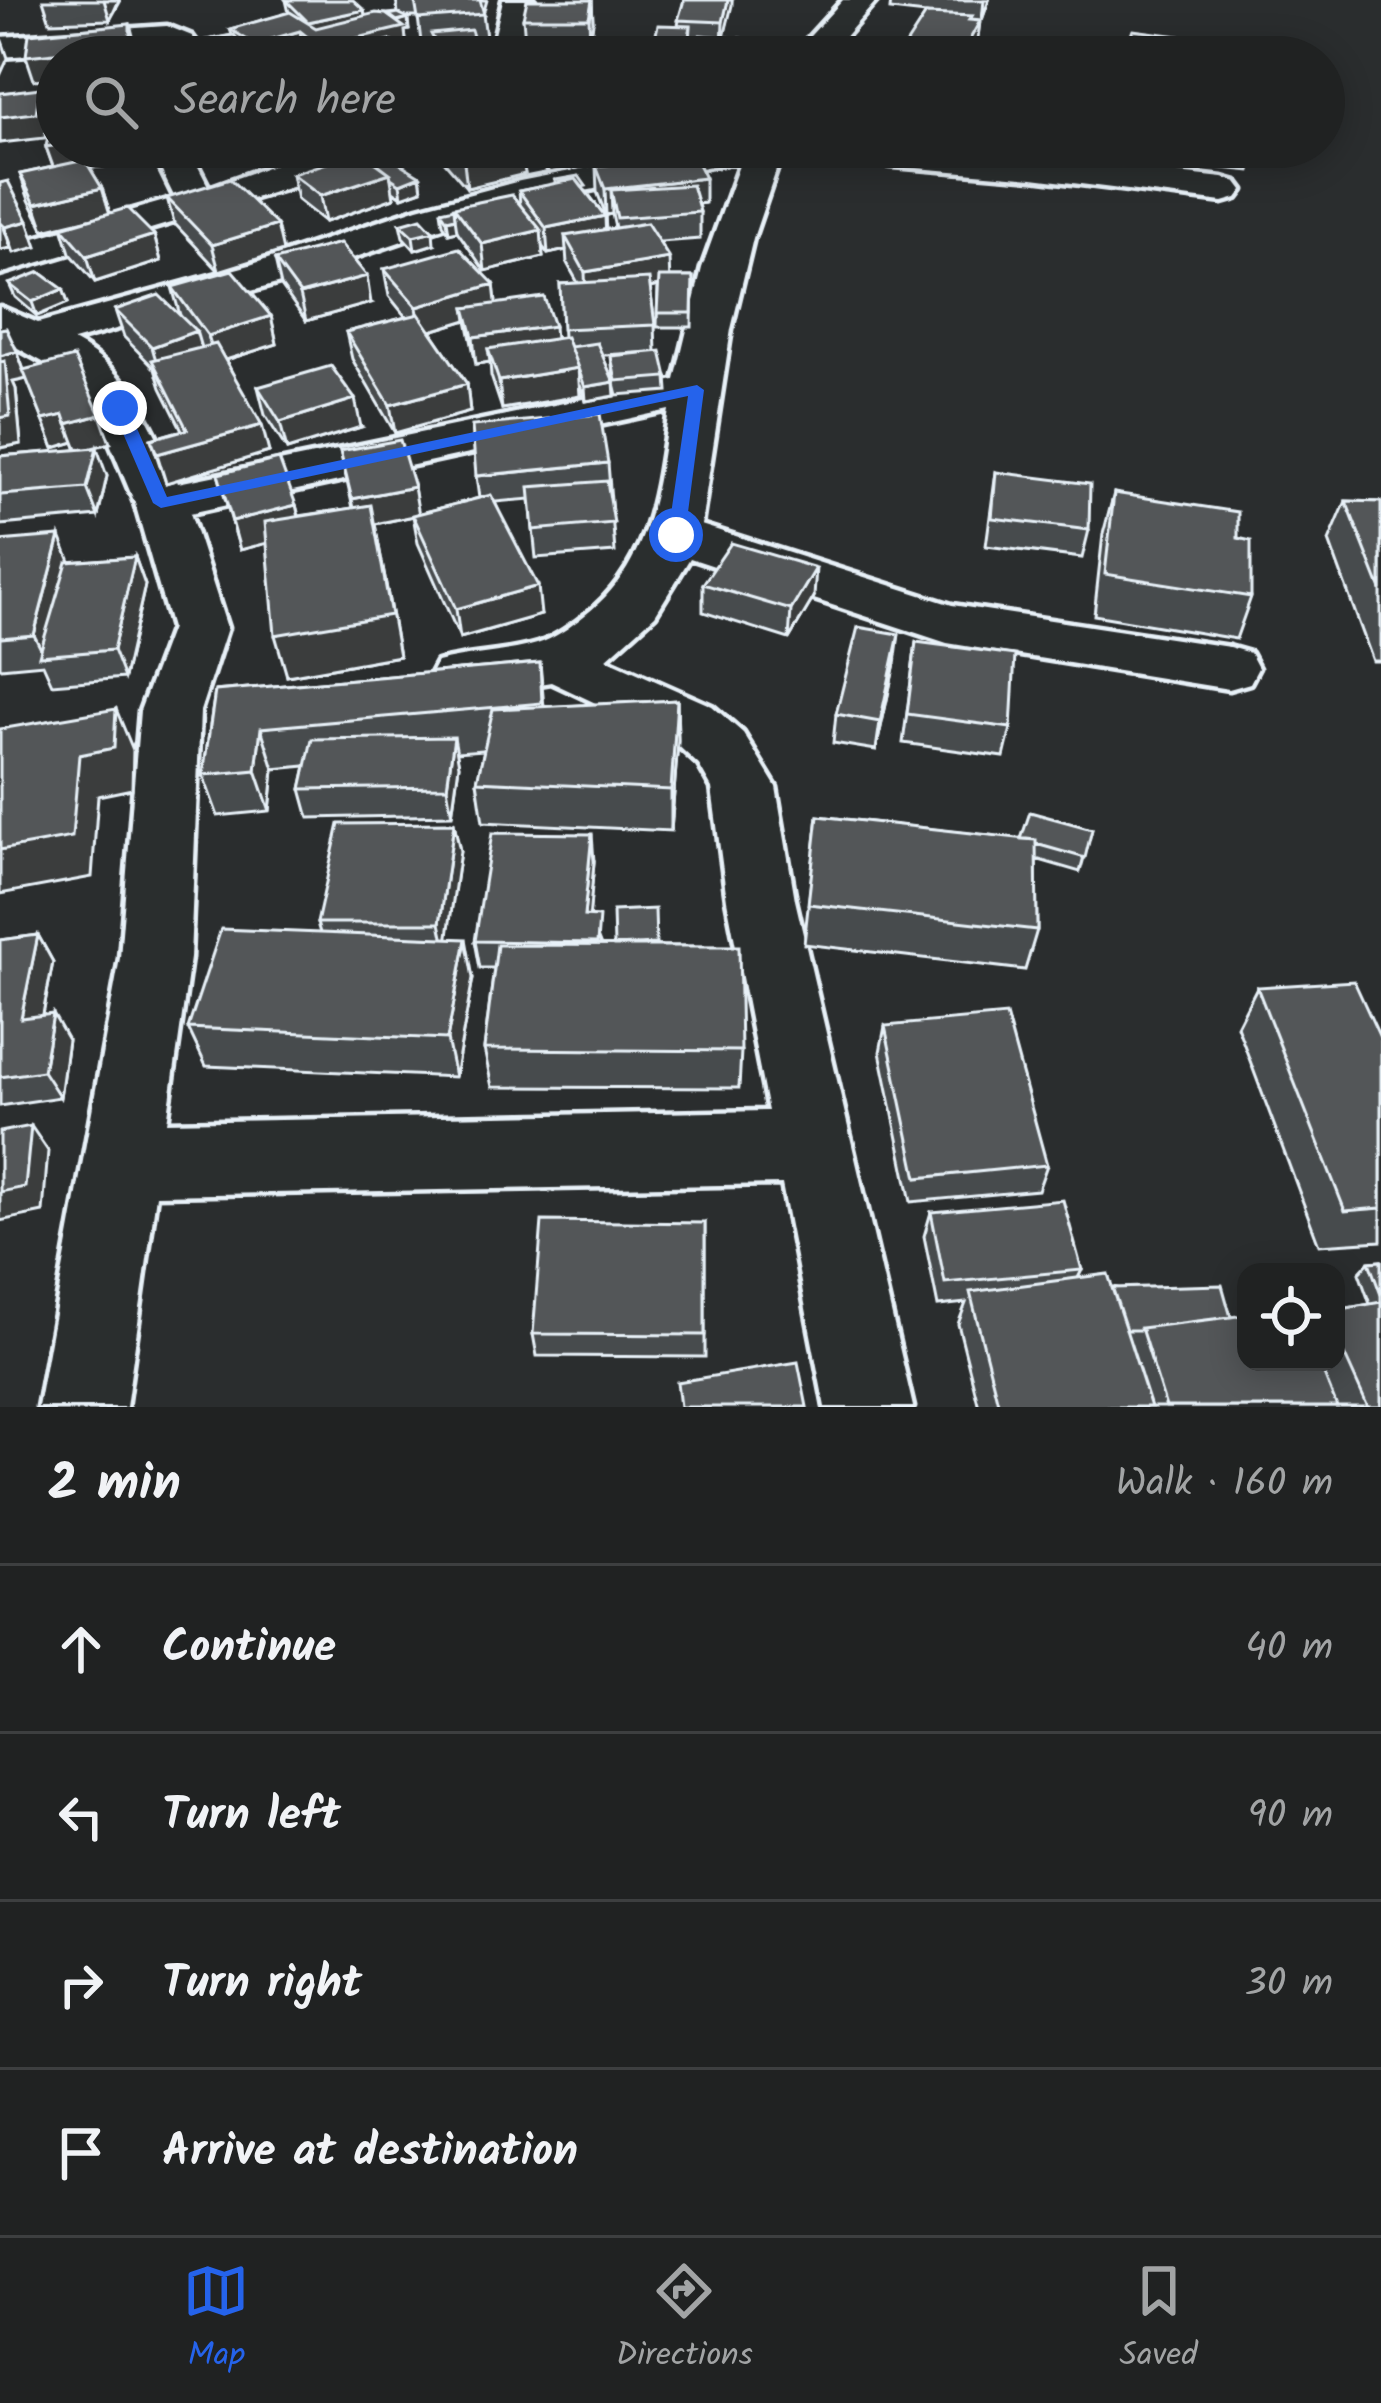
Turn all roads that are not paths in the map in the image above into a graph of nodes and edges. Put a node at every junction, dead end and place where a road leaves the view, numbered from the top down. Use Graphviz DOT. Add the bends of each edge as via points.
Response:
graph roads {
  1 [pos="520,0"];
  2 [pos="861,0"];
  3 [pos="512,36"];
  4 [pos="828,36"];
  5 [pos="36,44"];
  6 [pos="0,46"];
  7 [pos="180,168"];
  8 [pos="305,168"];
  9 [pos="627,168"];
  10 [pos="756,168"];
  11 [pos="1049,168"];
  12 [pos="1223,190"];
  13 [pos="199,204"];
  14 [pos="0,261"];
  15 [pos="17,329"];
  16 [pos="697,390"];
  17 [pos="161,503"];
  18 [pos="676,535"];
  19 [pos="556,660"];
  20 [pos="1229,668"];
  21 [pos="407,684"];
  22 [pos="241,703"];
  23 [pos="138,716"];
  24 [pos="812,1147"];
  25 [pos="126,1159"];
  26 [pos="82,1407"];
  27 [pos="869,1407"];
  1 -- 3 [label="street"];
  2 -- 4 [label="street"];
  5 -- 6 [label="street"];
  7 -- 13 [label="street"];
  8 -- 13 [label="street"];
  9 -- 15 [label="street" via="487,202 265,274"];
  10 -- 16 [label="street" via="724,254"];
  11 -- 12 [label="street"];
  13 -- 14 [label="street"];
  15 -- 17 [label="street" via="84,366 120,408"];
  16 -- 17 [label="street"];
  16 -- 18 [label="street"];
  17 -- 23 [label="street" via="199,628"];
  18 -- 19 [label="street" via="629,612"];
  18 -- 20 [label="street" via="947,624"];
  19 -- 21 [label="street"];
  19 -- 24 [label="street" via="692,722 721,749 744,788"];
  22 -- 23 [label="street"];
  23 -- 25 [label="street" via="155,958"];
  24 -- 25 [label="street"];
  24 -- 27 [label="street"];
  25 -- 26 [label="street"];
}
